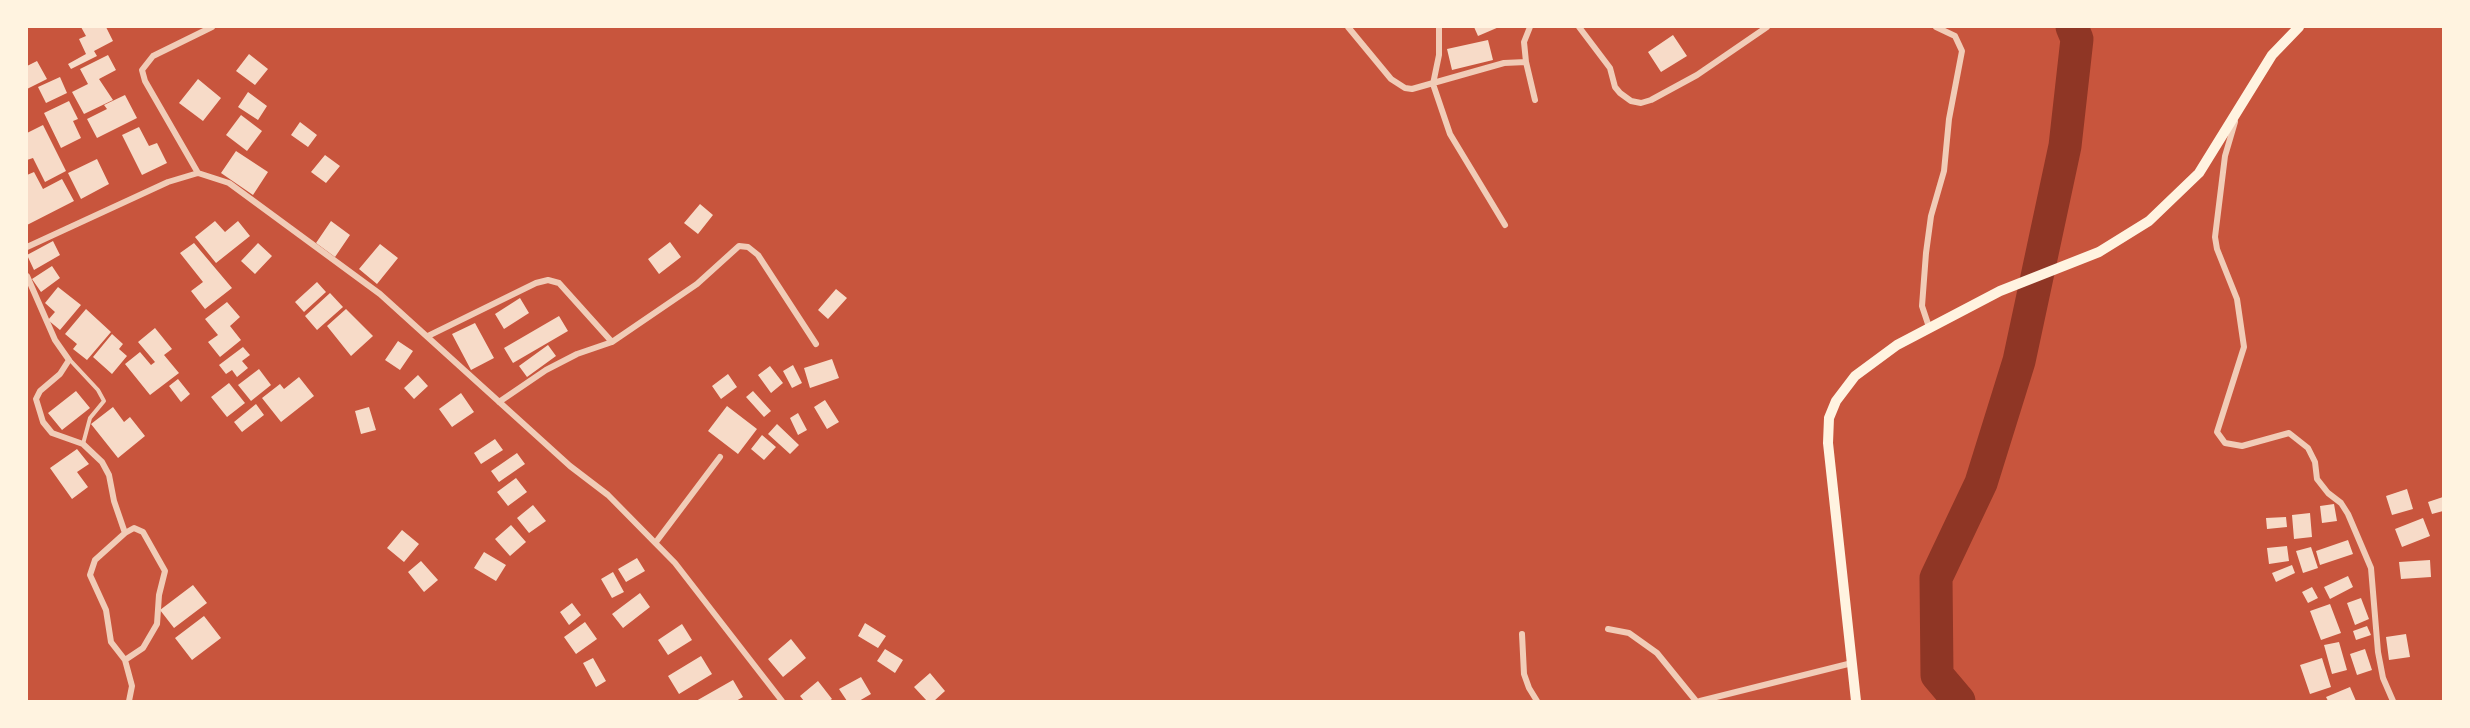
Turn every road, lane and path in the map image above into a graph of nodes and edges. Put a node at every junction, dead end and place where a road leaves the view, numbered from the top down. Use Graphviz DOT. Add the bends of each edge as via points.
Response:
graph roads {
  1 [pos="212,27"];
  2 [pos="1348,27"];
  3 [pos="1439,27"];
  4 [pos="1530,27"];
  5 [pos="1579,27"];
  6 [pos="1767,27"];
  7 [pos="1936,27"];
  8 [pos="2299,27"];
  9 [pos="1526,62"];
  10 [pos="1433,84"];
  11 [pos="1535,100"];
  12 [pos="2240,103"];
  13 [pos="198,173"];
  14 [pos="1505,225"];
  15 [pos="27,247"];
  16 [pos="27,276"];
  17 [pos="1929,327"];
  18 [pos="428,336"];
  19 [pos="612,342"];
  20 [pos="816,344"];
  21 [pos="69,360"];
  22 [pos="499,402"];
  23 [pos="83,444"];
  24 [pos="720,457"];
  25 [pos="125,533"];
  26 [pos="656,542"];
  27 [pos="1608,629"];
  28 [pos="1522,634"];
  29 [pos="124,660"];
  30 [pos="1852,663"];
  31 [pos="129,701"];
  32 [pos="782,701"];
  33 [pos="1537,701"];
  34 [pos="1698,701"];
  35 [pos="1856,701"];
  36 [pos="2393,701"];
  1 -- 13 [label="street" via="153,56 142,70"];
  2 -- 10 [label="street" via="1391,79 1404,88"];
  3 -- 10 [label="street"];
  4 -- 9 [label="street" via="1524,42"];
  5 -- 6 [label="street" via="1610,68 1615,87 1631,101 1641,103 1697,75"];
  7 -- 17 [label="street" via="1955,36 1962,58 1926,253 1922,306"];
  8 -- 12 [label="main road" via="2272,56"];
  9 -- 10 [label="street" via="1504,63"];
  9 -- 11 [label="street"];
  10 -- 14 [label="street" via="1450,134"];
  12 -- 17 [label="main road" via="2199,173 2149,221 2099,252 2000,291"];
  12 -- 36 [label="street" via="2225,156 2215,237 2239,307 2244,347 2217,432 2225,443 2242,447 2289,433 2308,448 2317,479 2348,514 2371,568 2378,652"];
  13 -- 15 [label="street" via="168,182"];
  13 -- 18 [label="street" via="230,183 380,294"];
  16 -- 21 [label="street" via="55,340"];
  17 -- 30 [label="main road" via="1855,376 1829,418 1832,489"];
  18 -- 19 [label="street" via="548,280 558,283"];
  18 -- 22 [label="street"];
  19 -- 20 [label="street" via="697,284 739,246 758,255"];
  19 -- 22 [label="street" via="546,370"];
  21 -- 23 [label="lane" via="104,401 90,418"];
  21 -- 23 [label="street" via="36,399 43,422 52,433"];
  22 -- 26 [label="street" via="608,495"];
  23 -- 25 [label="street" via="110,474"];
  24 -- 26 [label="street"];
  25 -- 29 [label="street" via="95,560 90,575 106,610 111,642"];
  25 -- 29 [label="street" via="134,528 143,532 165,571 157,624 143,648"];
  26 -- 32 [label="street"];
  27 -- 34 [label="street" via="1629,633 1657,653"];
  28 -- 33 [label="street" via="1524,674"];
  29 -- 31 [label="street" via="132,686"];
  30 -- 34 [label="street"];
  30 -- 35 [label="main road"];
}
